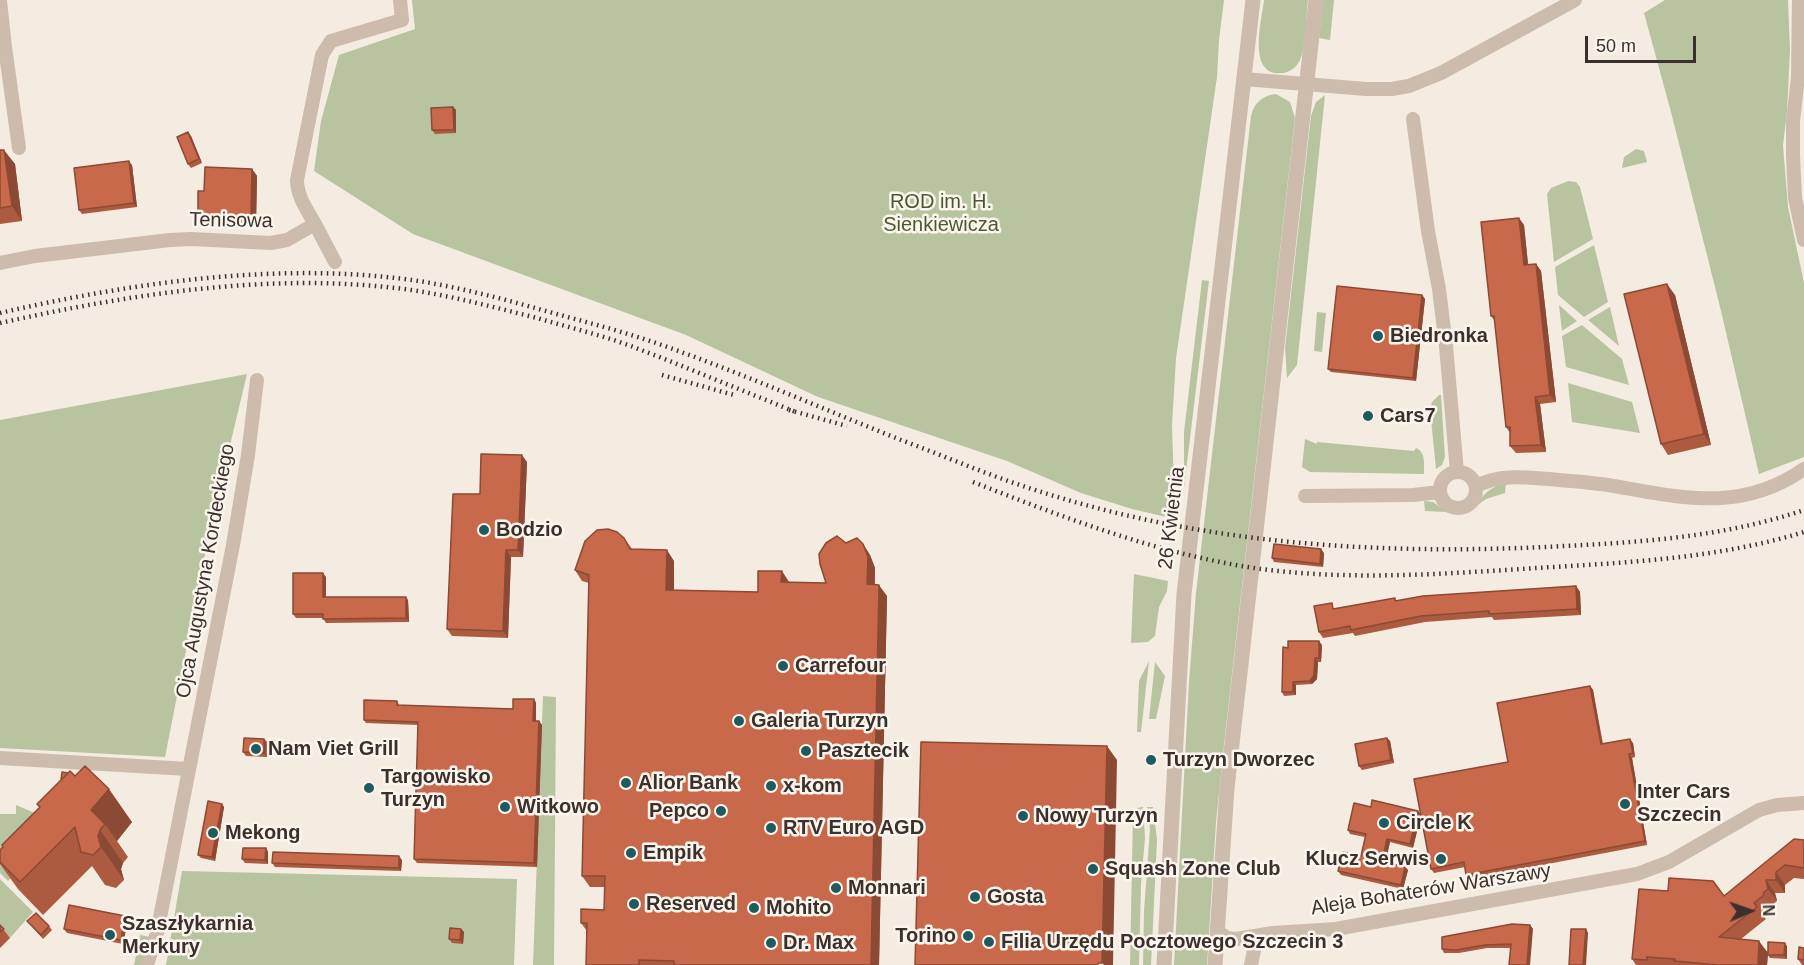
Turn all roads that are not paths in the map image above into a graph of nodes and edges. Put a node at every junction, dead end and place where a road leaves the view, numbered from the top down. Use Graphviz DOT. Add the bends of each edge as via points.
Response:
graph roads {
  1 [pos="400,0"];
  2 [pos="1253,0"];
  3 [pos="1316,0"];
  4 [pos="1575,0"];
  5 [pos="1799,0"];
  6 [pos="0,1"];
  7 [pos="3,48"];
  8 [pos="1244,79"];
  9 [pos="1307,84"];
  10 [pos="1413,119"];
  11 [pos="19,148"];
  12 [pos="315,224"];
  13 [pos="1804,240"];
  14 [pos="335,262"];
  15 [pos="0,263"];
  16 [pos="257,380"];
  17 [pos="1804,469"];
  18 [pos="1457,472"];
  19 [pos="1476,486"];
  20 [pos="1440,492"];
  21 [pos="1305,496"];
  22 [pos="0,758"];
  23 [pos="188,770"];
  24 [pos="1804,802"];
  25 [pos="1217,931"];
  26 [pos="157,933"];
  27 [pos="1257,936"];
  28 [pos="147,965"];
  29 [pos="155,965"];
  30 [pos="1164,965"];
  31 [pos="1215,965"];
  32 [pos="1251,965"];
  1 -- 12 [label="street" via="402,20 331,41 322,55 297,180 301,199"];
  2 -- 8 [label="street, 26 Kwietnia"];
  3 -- 9 [label="street"];
  4 -- 9 [label="street" via="1415,84 1366,90"];
  5 -- 13 [label="street" via="1793,155 1795,198"];
  6 -- 7 [label="street"];
  7 -- 11 [label="street"];
  8 -- 9 [label="street"];
  8 -- 30 [label="street, 26 Kwietnia" via="1184,594"];
  9 -- 25 [label="street" via="1227,788"];
  10 -- 18 [label="street" via="1439,289"];
  12 -- 14 [label="street"];
  12 -- 15 [label="street, Tenisowa" via="295,236 271,243 170,240"];
  16 -- 23 [label="street, Ojca Augustyna Kordeckiego" via="237,523"];
  17 -- 19 [label="street" via="1787,481 1763,489 1699,500 1607,485 1512,477 1495,478"];
  18 -- 19 [label="street" via="1469,475"];
  18 -- 20 [label="street" via="1444,478"];
  19 -- 20 [label="street" via="1473,502 1459,509 1448,506"];
  20 -- 21 [label="street"];
  22 -- 23 [label="street"];
  23 -- 26 [label="street, Ojca Augustyna Kordeckiego"];
  24 -- 27 [label="street, Aleja Bohaterów Warszawy" via="1759,810 1670,862 1640,873 1336,929"];
  25 -- 27 [label="street" via="1229,939"];
  25 -- 31 [label="street"];
  26 -- 28 [label="street, Ojca Augustyna Kordeckiego"];
  26 -- 29 [label="street, Ojca Augustyna Kordeckiego"];
  27 -- 32 [label="street"];
}
